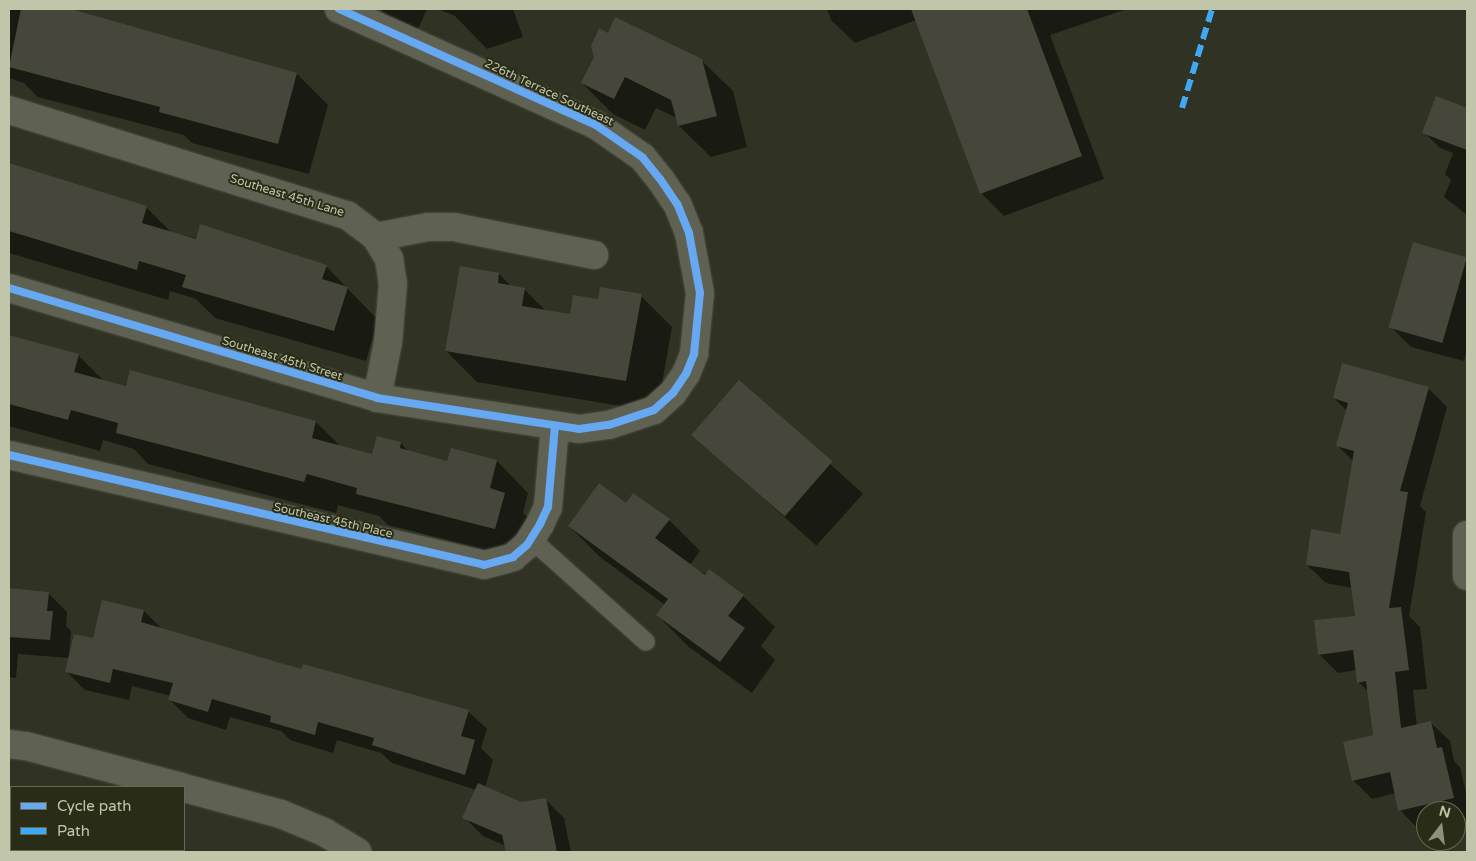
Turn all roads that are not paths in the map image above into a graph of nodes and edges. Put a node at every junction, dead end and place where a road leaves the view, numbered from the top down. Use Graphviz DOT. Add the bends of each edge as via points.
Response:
graph roads {
  1 [pos="339,9"];
  2 [pos="9,110"];
  3 [pos="376,238"];
  4 [pos="594,255"];
  5 [pos="9,288"];
  6 [pos="377,398"];
  7 [pos="555,426"];
  8 [pos="9,455"];
  9 [pos="1467,535"];
  10 [pos="531,539"];
  11 [pos="1467,576"];
  12 [pos="646,642"];
  13 [pos="9,744"];
  14 [pos="176,786"];
  15 [pos="185,789"];
  16 [pos="357,852"];
  1 -- 7 [label="street, 226th Terrace Southeast" via="596,125 642,157 677,204 688,233 700,293 698,331 686,374 673,393 654,410 637,418 579,428"];
  2 -- 3 [label="street, Southeast 45th Lane" via="347,214"];
  3 -- 4 [label="street" via="428,227 454,227"];
  3 -- 6 [label="street, Southeast 45th Lane" via="389,259 393,283 388,342"];
  5 -- 6 [label="street, Southeast 45th Street"];
  6 -- 7 [label="street, Southeast 45th Street"];
  7 -- 10 [label="street, Southeast 45th Place" via="548,507"];
  8 -- 10 [label="street, Southeast 45th Place" via="464,563 496,564 513,557"];
  9 -- 11 [label="street"];
  10 -- 12 [label="lane"];
  13 -- 14 [label="street"];
  15 -- 16 [label="street" via="281,814 324,832"];
}
